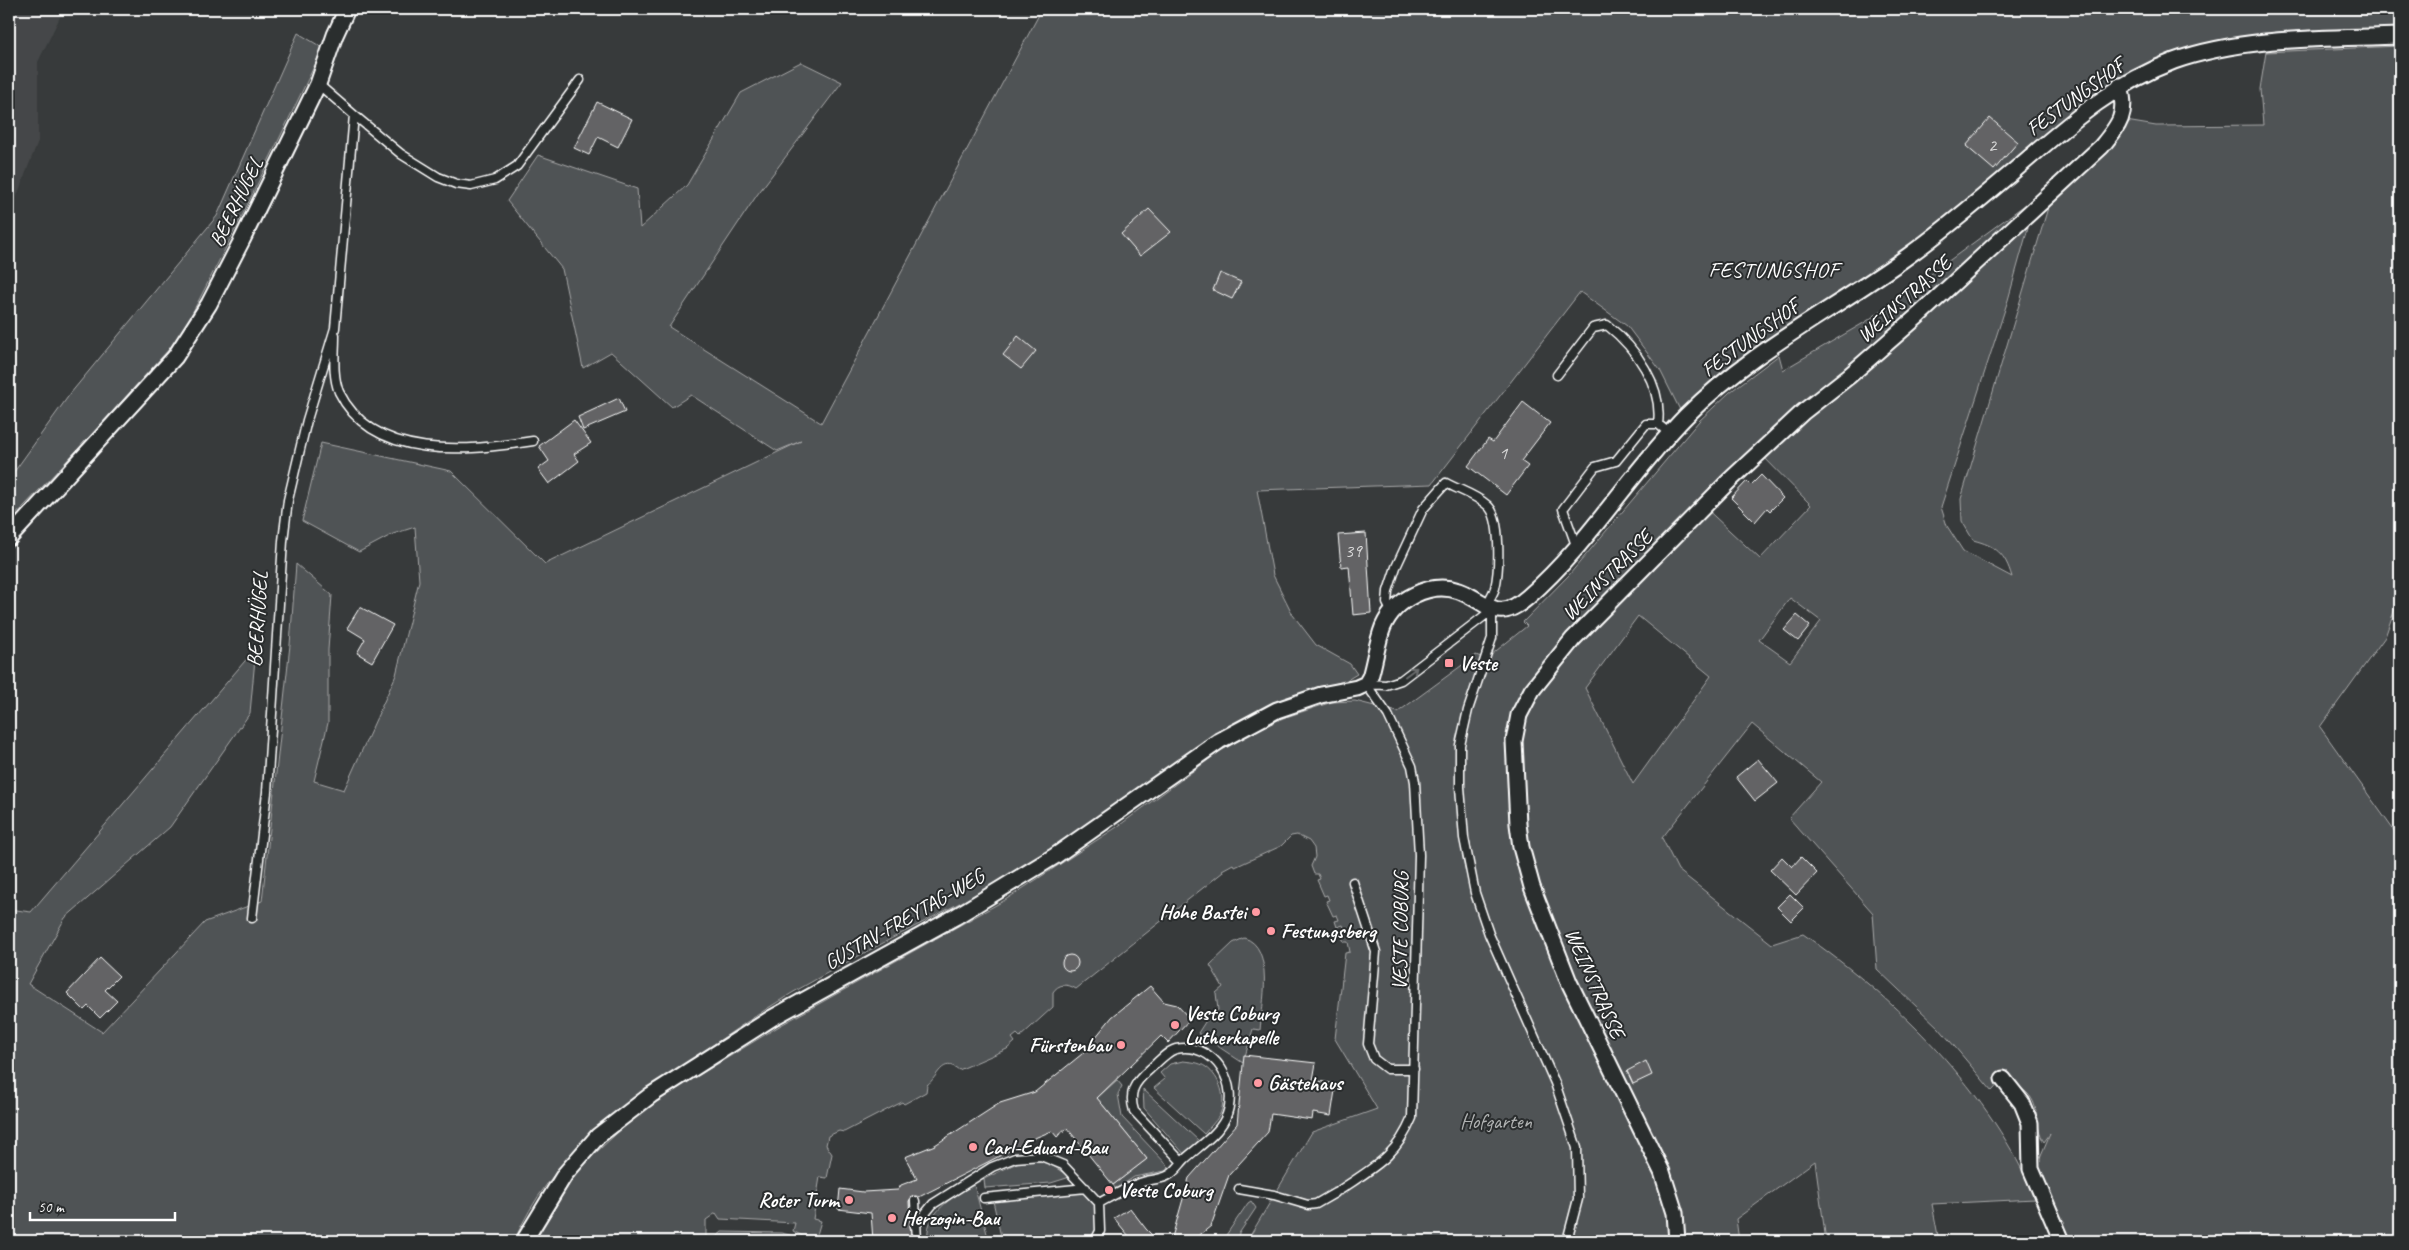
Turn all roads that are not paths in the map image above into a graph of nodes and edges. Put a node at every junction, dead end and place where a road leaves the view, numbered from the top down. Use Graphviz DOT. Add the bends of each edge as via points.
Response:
graph roads {
  1 [pos="347,9"];
  2 [pos="2400,36"];
  3 [pos="580,80"];
  4 [pos="318,84"];
  5 [pos="2120,86"];
  6 [pos="354,115"];
  7 [pos="334,328"];
  8 [pos="1557,375"];
  9 [pos="1658,424"];
  10 [pos="1670,434"];
  11 [pos="533,441"];
  12 [pos="9,538"];
  13 [pos="1577,548"];
  14 [pos="1489,608"];
  15 [pos="1392,613"];
  16 [pos="1366,684"];
  17 [pos="1353,882"];
  18 [pos="252,918"];
  19 [pos="1414,1069"];
  20 [pos="2003,1079"];
  21 [pos="1179,1159"];
  22 [pos="1086,1188"];
  23 [pos="1239,1189"];
  24 [pos="984,1198"];
  25 [pos="915,1200"];
  26 [pos="1099,1202"];
  27 [pos="915,1226"];
  28 [pos="524,1241"];
  29 [pos="917,1241"];
  30 [pos="1095,1241"];
  31 [pos="1567,1241"];
  32 [pos="1677,1241"];
  33 [pos="2062,1241"];
  1 -- 4 [label="street, BEERHÜGEL"];
  2 -- 5 [label="street, FESTUNGSHOF" via="2300,39 2235,47 2178,60"];
  3 -- 6 [label="lane" via="517,166 495,180 471,186 438,177 401,154"];
  4 -- 6 [label="lane"];
  4 -- 12 [label="street, BEERHÜGEL" via="209,304 175,357"];
  5 -- 10 [label="street, FESTUNGSHOF" via="2072,120 1965,212 1908,256 1733,372"];
  5 -- 32 [label="street, WEINSTRASSE" via="2124,115 2101,147 1919,315 1804,412 1729,481 1573,639 1532,690 1519,715 1514,741 1518,824 1532,887 1569,982 1662,1172 1675,1213"];
  6 -- 7 [label="lane, BEERHÜGEL"];
  7 -- 11 [label="lane, BEERHÜGEL" via="335,379 344,399 362,424 386,437 416,445 492,448"];
  7 -- 18 [label="lane, BEERHÜGEL" via="288,500 267,792"];
  8 -- 9 [label="lane" via="1593,328 1607,325 1626,343 1652,382 1660,409"];
  9 -- 10 [label="lane"];
  9 -- 13 [label="lane" via="1646,424 1616,461 1595,467 1563,509"];
  10 -- 13 [label="street, FESTUNGSHOF"];
  13 -- 14 [label="street, FESTUNGSHOF" via="1526,599 1504,611"];
  14 -- 15 [label="street" via="1458,591 1438,588 1418,593"];
  14 -- 15 [label="lane" via="1495,589 1498,558 1494,513 1488,505 1446,483 1424,509 1396,567 1388,591 1387,604"];
  16 -- 14 [label="lane, one-way" via="1386,685 1401,680"];
  14 -- 31 [label="lane" via="1492,638 1460,745 1464,838 1475,893 1489,934 1555,1084 1577,1148 1578,1200"];
  15 -- 16 [label="street" via="1384,626"];
  16 -- 19 [label="lane, VESTE COBURG" via="1388,715 1412,766 1415,782 1419,855"];
  16 -- 28 [label="street, GUSTAV-FREYTAG-WEG" via="1277,710 1219,741 1055,856 955,917 772,1018 651,1095 598,1136 565,1174"];
  17 -- 19 [label="lane" via="1376,952 1368,1044 1374,1059 1387,1069"];
  19 -- 23 [label="lane, VESTE COBURG" via="1412,1118 1405,1135 1388,1158 1316,1204"];
  20 -- 33 [label="street" via="2022,1103 2030,1123 2032,1169"];
  21 -- 26 [label="lane" via="1134,1111 1132,1089 1138,1079 1174,1049 1195,1048 1225,1070 1230,1103 1225,1120 1169,1176 1140,1183"];
  22 -- 24 [label="lane"];
  22 -- 26 [label="lane"];
  22 -- 27 [label="lane" via="1063,1165 1041,1156 1015,1158 992,1167 934,1204"];
  25 -- 27 [label="lane"];
  26 -- 30 [label="lane" via="1100,1231"];
  27 -- 29 [label="lane"];
}
